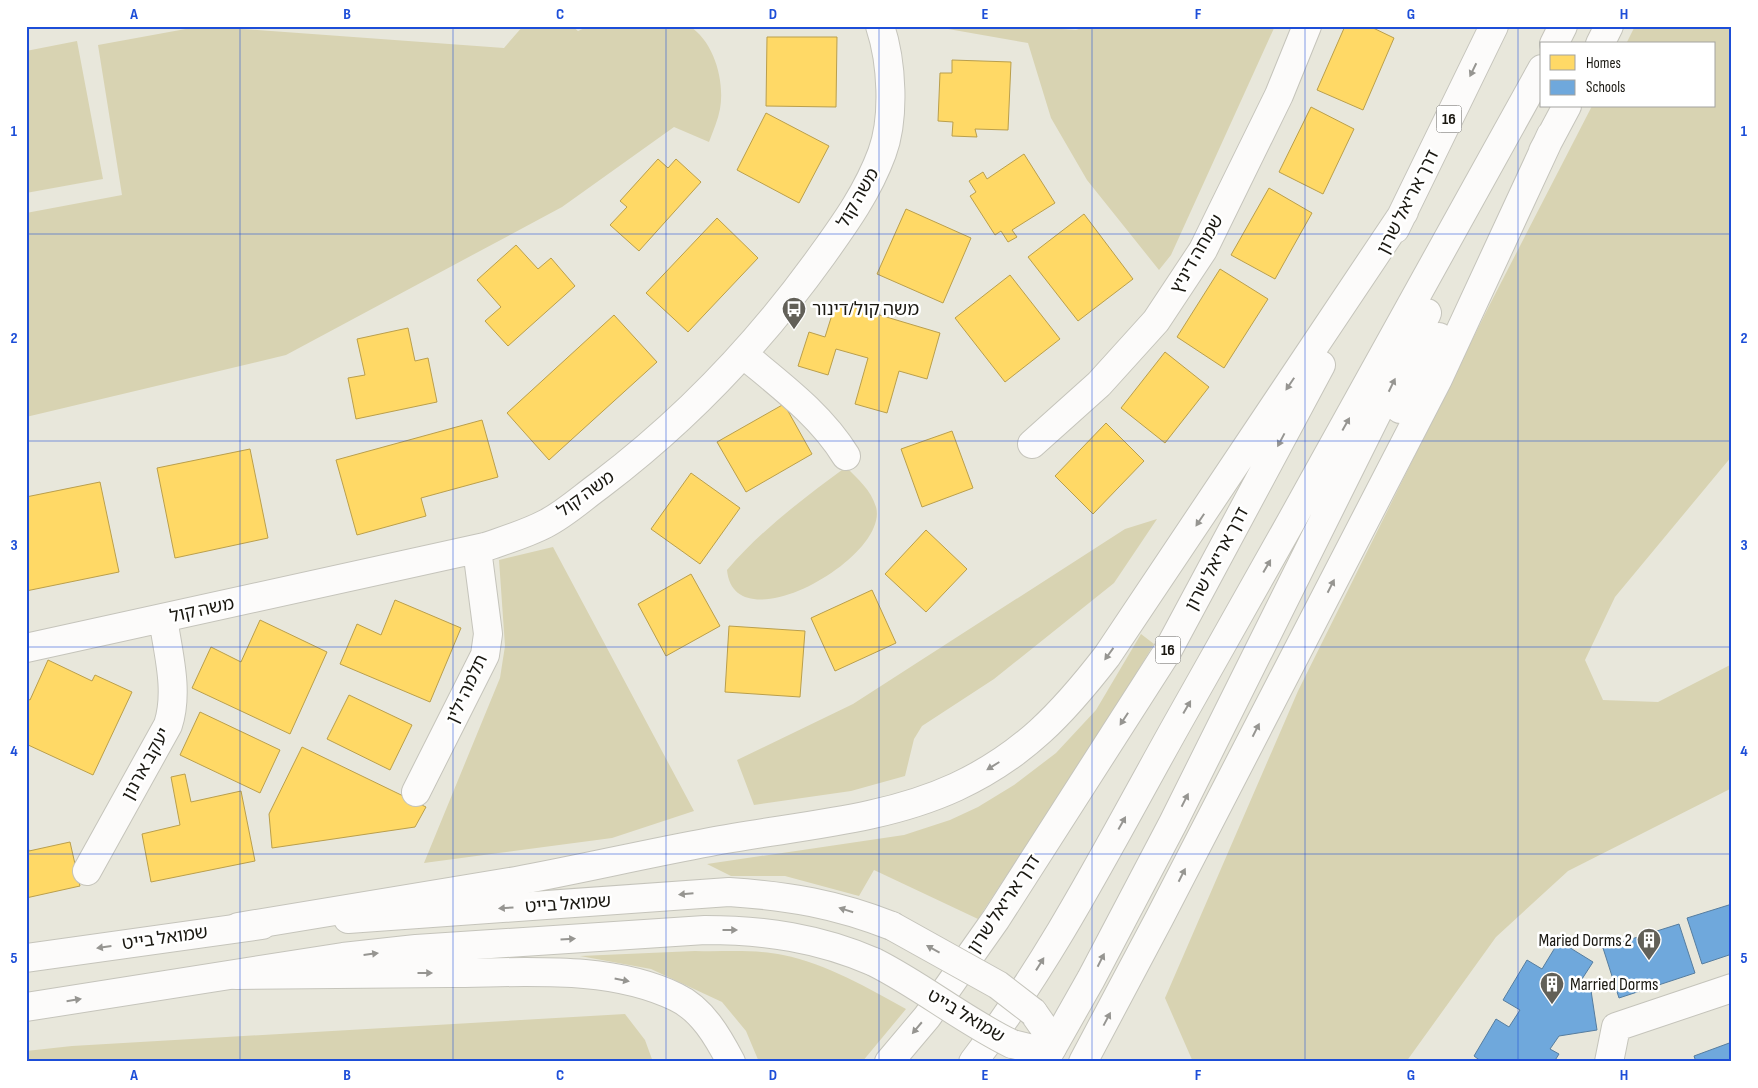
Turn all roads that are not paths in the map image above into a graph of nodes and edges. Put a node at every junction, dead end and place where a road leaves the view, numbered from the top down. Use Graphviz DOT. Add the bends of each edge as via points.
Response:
graph roads {
  1 [pos="880,26"];
  2 [pos="1307,26"];
  3 [pos="1494,26"];
  4 [pos="1563,26"];
  5 [pos="1609,26"];
  6 [pos="1555,42"];
  7 [pos="1601,42"];
  8 [pos="1540,73"];
  9 [pos="1540,73"];
  10 [pos="1566,108"];
  11 [pos="1551,136"];
  12 [pos="1404,212"];
  13 [pos="743,354"];
  14 [pos="1032,444"];
  15 [pos="846,456"];
  16 [pos="476,549"];
  17 [pos="164,618"];
  18 [pos="26,648"];
  19 [pos="1206,758"];
  20 [pos="416,792"];
  21 [pos="87,871"];
  22 [pos="238,927"];
  23 [pos="26,958"];
  24 [pos="236,975"];
  25 [pos="1732,988"];
  26 [pos="26,1007"];
  27 [pos="1048,1055"];
  28 [pos="731,1062"];
  29 [pos="889,1062"];
  30 [pos="973,1062"];
  31 [pos="1083,1062"];
  32 [pos="1608,1062"];
  1 -- 13 [label="main road, משה קול" via="889,80 889,116 883,152 872,179 857,208 798,288"];
  2 -- 14 [label="main road, שמחה דיניץ" via="1280,95 1204,250 1156,321 1098,384"];
  3 -- 12 [label="main road, דרך אריאל שרון / 16, one-way"];
  4 -- 6 [label="main road"];
  5 -- 7 [label="main road"];
  19 -- 8 [label="main road, one-way" via="1385,400"];
  30 -- 9 [label="main road, one-way" via="1007,1017 1078,903"];
  10 -- 11 [label="main road"];
  11 -- 19 [label="main road"];
  31 -- 11 [label="main road, one-way" via="1438,379"];
  12 -- 22 [label="main road, one-way" via="1107,656 1046,728 992,768 922,801 880,812 711,841 516,881"];
  12 -- 29 [label="main road, דרך אריאל שרון / 16, one-way" via="1167,652 996,919 927,1017"];
  13 -- 15 [label="main road" via="816,416"];
  13 -- 16 [label="main road, משה קול" via="649,447 570,508 521,535"];
  16 -- 17 [label="main road, משה קול"];
  16 -- 20 [label="main road, תלמה ילין" via="488,634 485,655"];
  17 -- 18 [label="main road, משה קול"];
  17 -- 21 [label="main road, יעקב ארנון" via="173,712"];
  27 -- 19 [label="main road, one-way" via="1092,979"];
  22 -- 23 [label="main road, שמואל בייט, one-way"];
  27 -- 22 [label="main road, שמואל בייט, one-way, bridge" via="1047,1032 1033,1012 998,985 892,926 831,905 729,892"];
  26 -- 24 [label="main road, שמואל בייט, one-way"];
  24 -- 27 [label="main road, שמואל בייט, one-way, bridge" via="343,957 416,949 739,930 810,939 847,950 902,976 992,1034"];
  24 -- 28 [label="main road, one-way" via="507,973 612,978 648,985 678,997 699,1013 719,1038"];
  25 -- 32 [label="main road" via="1616,1027"];
}
